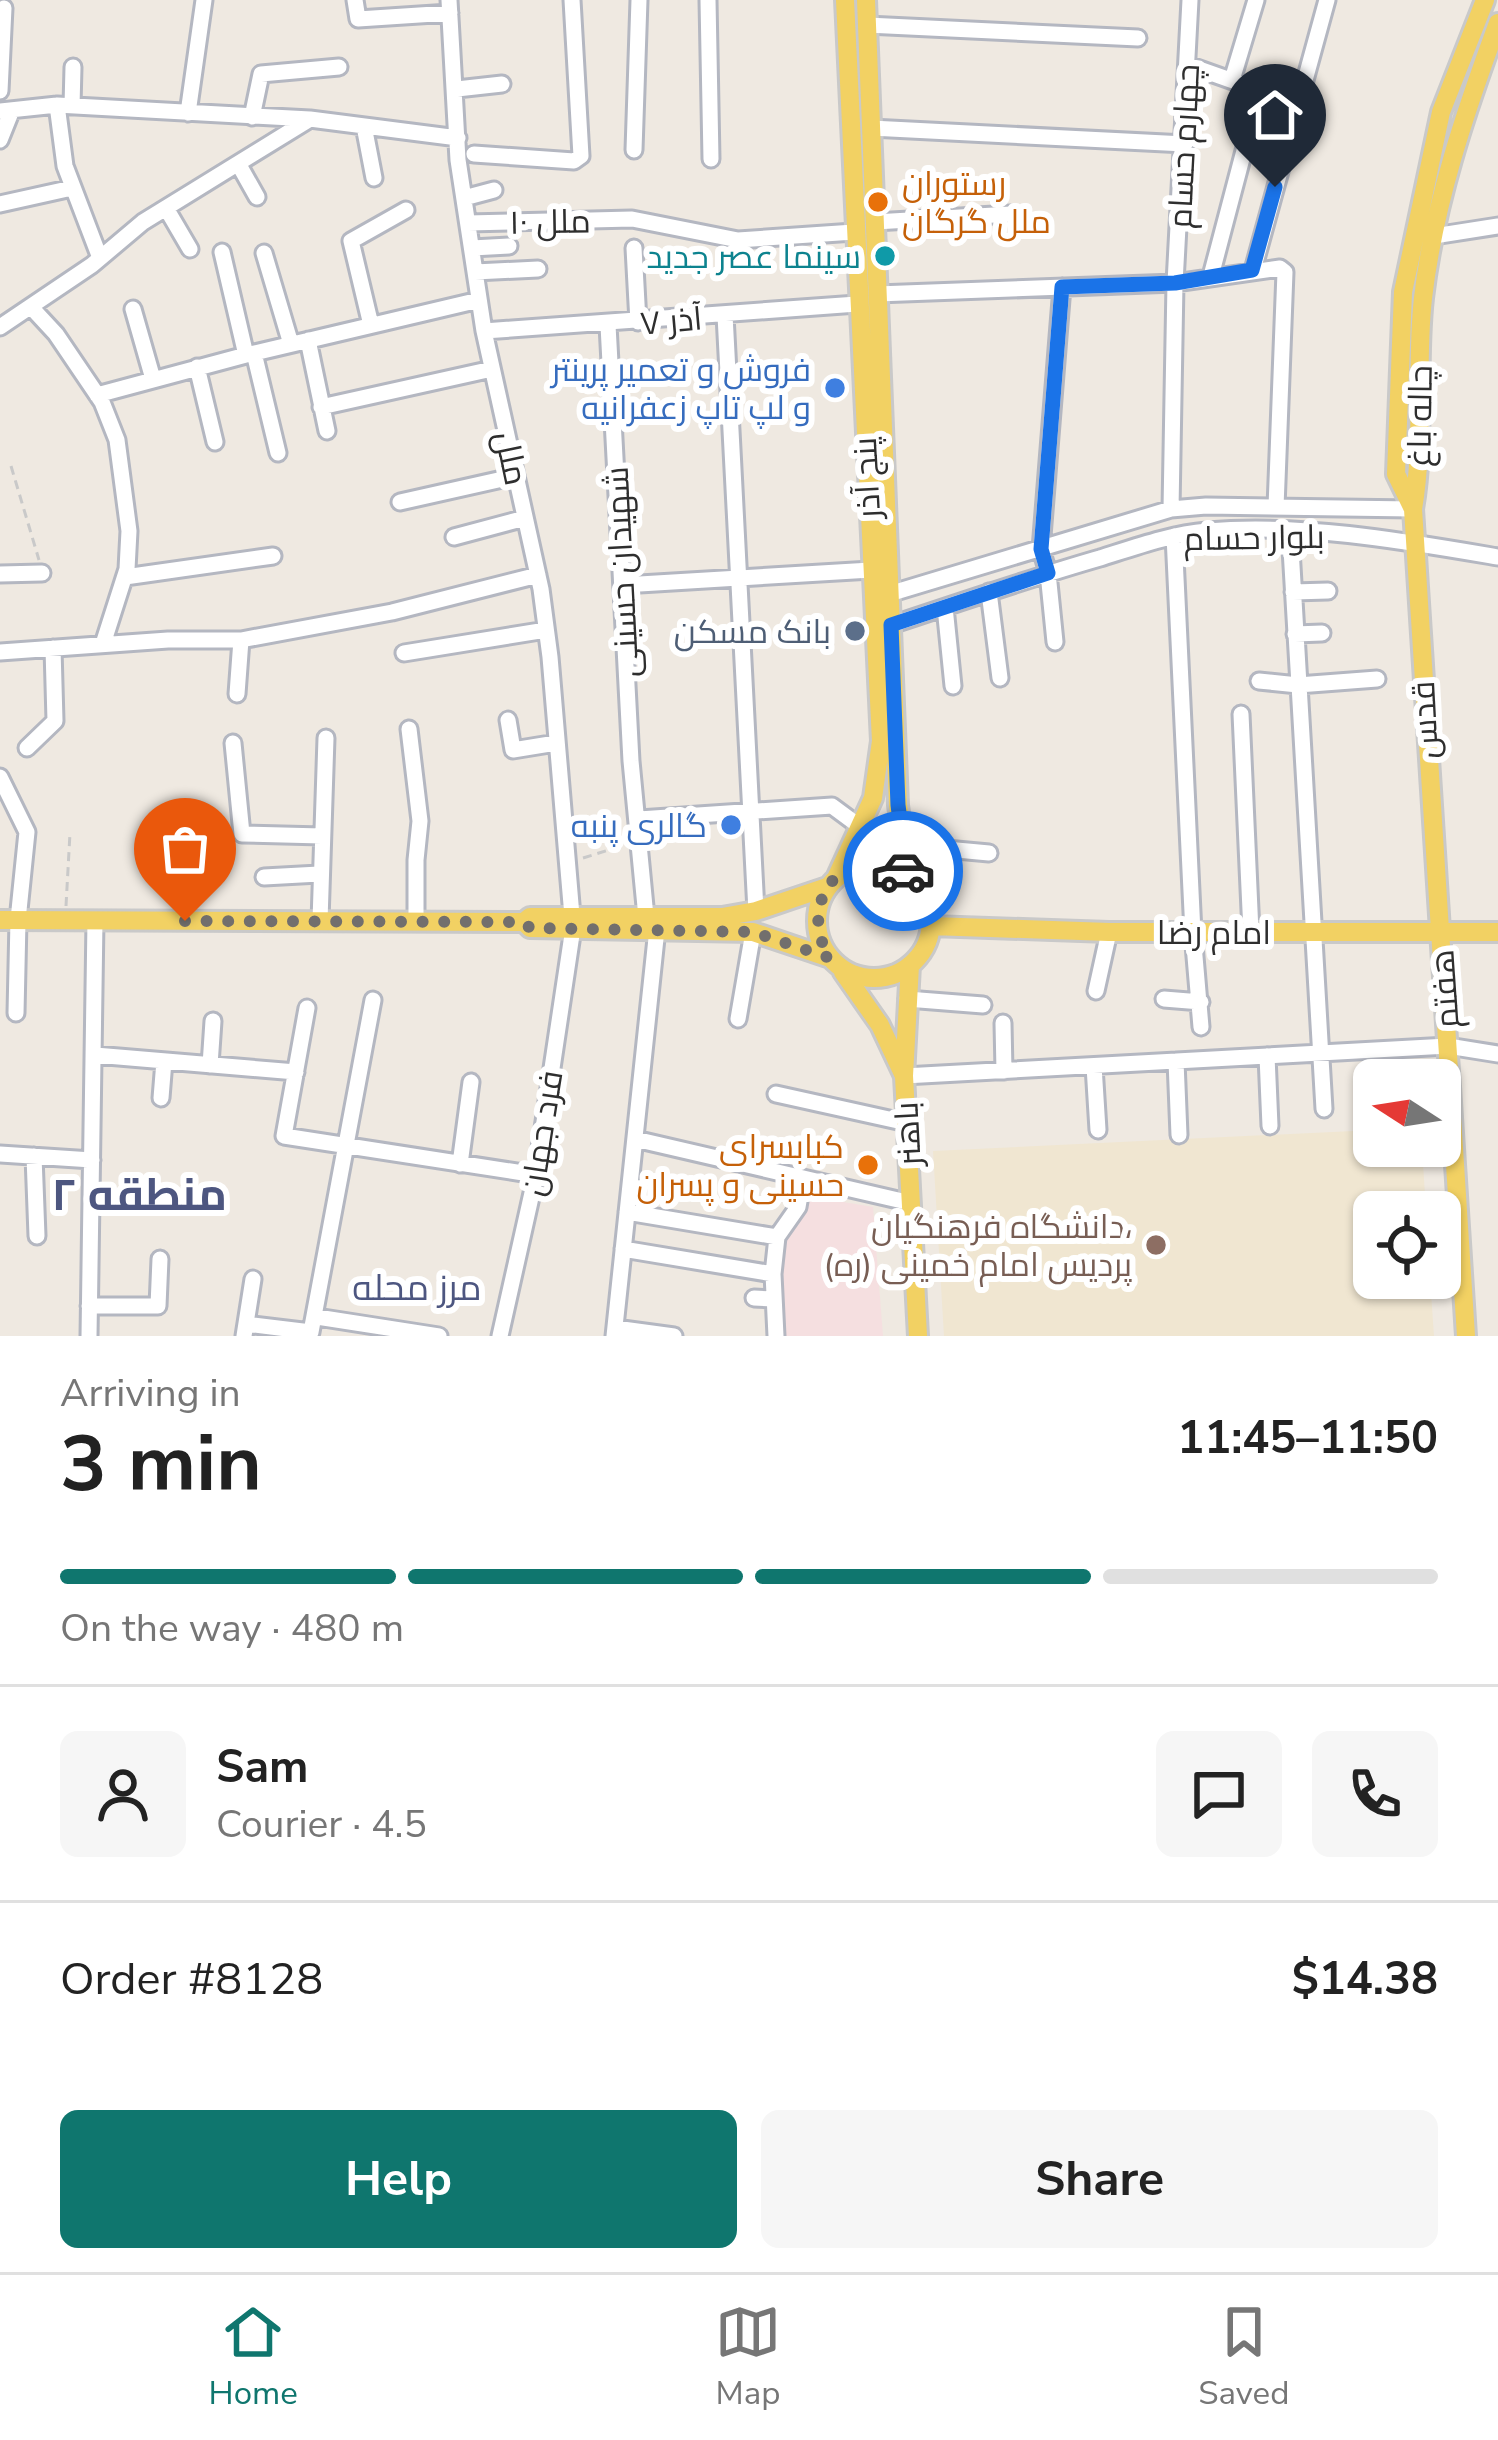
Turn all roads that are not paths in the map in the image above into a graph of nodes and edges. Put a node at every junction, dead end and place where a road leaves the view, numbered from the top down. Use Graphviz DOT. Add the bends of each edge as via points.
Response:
graph roads {
  1 [pos="204,0"];
  2 [pos="355,0"];
  3 [pos="572,0"];
  4 [pos="639,0"];
  5 [pos="708,0"];
  6 [pos="845,0"];
  7 [pos="866,0"];
  8 [pos="1190,0"];
  9 [pos="1256,0"];
  10 [pos="1327,0"];
  11 [pos="1485,0"];
  12 [pos="450,7"];
  13 [pos="4,8"];
  14 [pos="1498,23"];
  15 [pos="867,26"];
  16 [pos="1138,38"];
  17 [pos="1188,65"];
  18 [pos="340,67"];
  19 [pos="73,68"];
  20 [pos="1232,80"];
  21 [pos="502,84"];
  22 [pos="457,88"];
  23 [pos="1260,90"];
  24 [pos="0,91"];
  25 [pos="1298,104"];
  26 [pos="64,105"];
  27 [pos="6,111"];
  28 [pos="1441,112"];
  29 [pos="188,113"];
  30 [pos="252,117"];
  31 [pos="310,119"];
  32 [pos="1462,120"];
  33 [pos="364,126"];
  34 [pos="871,128"];
  35 [pos="458,138"];
  36 [pos="0,140"];
  37 [pos="1185,144"];
  38 [pos="634,149"];
  39 [pos="474,154"];
  40 [pos="711,159"];
  41 [pos="238,165"];
  42 [pos="374,178"];
  43 [pos="72,188"];
  44 [pos="494,190"];
  45 [pos="257,197"];
  46 [pos="464,198"];
  47 [pos="0,204"];
  48 [pos="166,208"];
  49 [pos="406,210"];
  50 [pos="1011,214"];
  51 [pos="875,222"];
  52 [pos="468,223"];
  53 [pos="1498,226"];
  54 [pos="854,232"];
  55 [pos="1434,236"];
  56 [pos="509,246"];
  57 [pos="472,248"];
  58 [pos="634,248"];
  59 [pos="190,249"];
  60 [pos="223,252"];
  61 [pos="264,253"];
  62 [pos="100,258"];
  63 [pos="538,269"];
  64 [pos="1252,270"];
  65 [pos="475,272"];
  66 [pos="1211,276"];
  67 [pos="1175,283"];
  68 [pos="1062,287"];
  69 [pos="878,293"];
  70 [pos="479,300"];
  71 [pos="857,304"];
  72 [pos="31,307"];
  73 [pos="133,309"];
  74 [pos="725,315"];
  75 [pos="638,322"];
  76 [pos="371,325"];
  77 [pos="608,325"];
  78 [pos="0,327"];
  79 [pos="484,331"];
  80 [pos="299,342"];
  81 [pos="250,354"];
  82 [pos="197,367"];
  83 [pos="492,369"];
  84 [pos="153,379"];
  85 [pos="97,395"];
  86 [pos="321,406"];
  87 [pos="327,431"];
  88 [pos="215,442"];
  89 [pos="278,453"];
  90 [pos="516,476"];
  91 [pos="400,502"];
  92 [pos="1276,507"];
  93 [pos="1171,509"];
  94 [pos="1413,509"];
  95 [pos="525,518"];
  96 [pos="1290,532"];
  97 [pos="1174,536"];
  98 [pos="454,537"];
  99 [pos="1414,543"];
  100 [pos="1041,549"];
  101 [pos="273,556"];
  102 [pos="1498,557"];
  103 [pos="871,570"];
  104 [pos="42,573"];
  105 [pos="1048,573"];
  106 [pos="0,574"];
  107 [pos="538,575"];
  108 [pos="125,577"];
  109 [pos="738,579"];
  110 [pos="623,586"];
  111 [pos="1328,591"];
  112 [pos="989,592"];
  113 [pos="1293,592"];
  114 [pos="889,594"];
  115 [pos="944,607"];
  116 [pos="891,625"];
  117 [pos="546,630"];
  118 [pos="1322,633"];
  119 [pos="1295,634"];
  120 [pos="241,640"];
  121 [pos="1055,642"];
  122 [pos="103,644"];
  123 [pos="53,648"];
  124 [pos="0,652"];
  125 [pos="404,653"];
  126 [pos="1000,678"];
  127 [pos="1377,679"];
  128 [pos="1259,681"];
  129 [pos="1298,685"];
  130 [pos="953,686"];
  131 [pos="237,694"];
  132 [pos="1241,714"];
  133 [pos="508,720"];
  134 [pos="409,730"];
  135 [pos="326,738"];
  136 [pos="233,742"];
  137 [pos="556,743"];
  138 [pos="27,748"];
  139 [pos="0,777"];
  140 [pos="748,812"];
  141 [pos="639,820"];
  142 [pos="859,826"];
  143 [pos="322,836"];
  144 [pos="903,845"];
  145 [pos="989,854"];
  146 [pos="319,874"];
  147 [pos="907,874"];
  148 [pos="264,877"];
  149 [pos="832,882"];
  150 [pos="756,911"];
  151 [pos="9,920"];
  152 [pos="95,920"];
  153 [pos="320,921"];
  154 [pos="416,922"];
  155 [pos="572,922"];
  156 [pos="651,923"];
  157 [pos="931,926"];
  158 [pos="1440,931"];
  159 [pos="753,932"];
  160 [pos="1109,932"];
  161 [pos="1251,932"];
  162 [pos="1313,932"];
  163 [pos="1498,932"];
  164 [pos="1192,933"];
  165 [pos="835,963"];
  166 [pos="910,965"];
  167 [pos="1096,991"];
  168 [pos="908,999"];
  169 [pos="1163,999"];
  170 [pos="373,1000"];
  171 [pos="1201,1002"];
  172 [pos="983,1005"];
  173 [pos="307,1008"];
  174 [pos="16,1012"];
  175 [pos="738,1018"];
  176 [pos="213,1021"];
  177 [pos="1004,1023"];
  178 [pos="1201,1027"];
  179 [pos="1448,1046"];
  180 [pos="1320,1053"];
  181 [pos="1498,1054"];
  182 [pos="95,1055"];
  183 [pos="1267,1056"];
  184 [pos="164,1061"];
  185 [pos="1176,1061"];
  186 [pos="210,1065"];
  187 [pos="1094,1066"];
  188 [pos="1004,1071"];
  189 [pos="296,1072"];
  190 [pos="904,1076"];
  191 [pos="472,1082"];
  192 [pos="776,1094"];
  193 [pos="161,1098"];
  194 [pos="1324,1109"];
  195 [pos="907,1123"];
  196 [pos="1270,1126"];
  197 [pos="1098,1130"];
  198 [pos="1179,1135"];
  199 [pos="635,1139"];
  200 [pos="347,1147"];
  201 [pos="0,1154"];
  202 [pos="34,1156"];
  203 [pos="92,1160"];
  204 [pos="460,1164"];
  205 [pos="536,1175"];
  206 [pos="803,1178"];
  207 [pos="911,1203"];
  208 [pos="627,1212"];
  209 [pos="37,1236"];
  210 [pos="776,1237"];
  211 [pos="623,1250"];
  212 [pos="160,1258"];
  213 [pos="773,1274"];
  214 [pos="253,1280"];
  215 [pos="754,1298"];
  216 [pos="774,1299"];
  217 [pos="89,1306"];
  218 [pos="316,1317"];
  219 [pos="245,1330"];
  220 [pos="614,1332"];
  221 [pos="89,1336"];
  222 [pos="439,1336"];
  223 [pos="500,1336"];
  224 [pos="674,1336"];
  225 [pos="776,1336"];
  226 [pos="918,1336"];
  227 [pos="1466,1336"];
  1 -- 29 [label="street"];
  2 -- 12 [label="street" via="358,19"];
  3 -- 39 [label="street" via="581,156"];
  4 -- 38 [label="street"];
  5 -- 40 [label="street"];
  6 -- 54 [label="main road, پنج آذر"];
  7 -- 15 [label="main road, پنج آذر"];
  8 -- 17 [label="street, چهارم حسام"];
  9 -- 20 [label="street"];
  10 -- 25 [label="street"];
  11 -- 28 [label="main road, چاله باغ"];
  12 -- 22 [label="street, ملل"];
  13 -- 24 [label="street"];
  14 -- 32 [label="main road, چاله باغ"];
  15 -- 16 [label="street"];
  15 -- 34 [label="main road, پنج آذر"];
  17 -- 20 [label="street"];
  17 -- 37 [label="street, چهارم حسام"];
  18 -- 30 [label="street" via="261,74"];
  19 -- 26 [label="street"];
  20 -- 23 [label="street"];
  21 -- 22 [label="street"];
  22 -- 35 [label="street, ملل"];
  23 -- 25 [label="street"];
  23 -- 66 [label="street"];
  25 -- 64 [label="street"];
  26 -- 27 [label="street"];
  26 -- 29 [label="street"];
  26 -- 43 [label="street"];
  27 -- 36 [label="street"];
  28 -- 32 [label="main road"];
  28 -- 94 [label="main road, چاله باغ" via="1403,292 1396,474"];
  29 -- 30 [label="street"];
  30 -- 31 [label="street"];
  31 -- 33 [label="street"];
  31 -- 41 [label="street"];
  32 -- 55 [label="main road, چاله باغ"];
  33 -- 35 [label="street"];
  33 -- 42 [label="street"];
  34 -- 37 [label="street"];
  34 -- 51 [label="main road, پنج آذر"];
  35 -- 46 [label="street, ملل"];
  37 -- 67 [label="street, چهارم حسام"];
  41 -- 45 [label="street"];
  41 -- 48 [label="street"];
  43 -- 47 [label="street"];
  43 -- 62 [label="street"];
  44 -- 46 [label="street"];
  46 -- 52 [label="street, ملل"];
  48 -- 59 [label="street"];
  48 -- 62 [label="street"];
  49 -- 76 [label="street" via="351,241"];
  50 -- 51 [label="street"];
  51 -- 69 [label="main road, پنج آذر"];
  52 -- 54 [label="street, ۱۰ ملل" via="632,218 737,240"];
  52 -- 57 [label="street, ملل"];
  53 -- 55 [label="street"];
  54 -- 71 [label="main road, پنج آذر"];
  55 -- 94 [label="main road, چاله باغ" via="1423,297"];
  56 -- 57 [label="street"];
  57 -- 65 [label="street, ملل"];
  58 -- 75 [label="street"];
  60 -- 81 [label="street"];
  61 -- 80 [label="street"];
  62 -- 72 [label="street"];
  63 -- 65 [label="street"];
  64 -- 66 [label="street"];
  64 -- 92 [label="street" via="1285,272"];
  65 -- 70 [label="street, ملل"];
  66 -- 67 [label="street"];
  67 -- 68 [label="street"];
  67 -- 93 [label="street, چهارم حسام"];
  68 -- 69 [label="street"];
  68 -- 100 [label="street"];
  69 -- 114 [label="main road, پنج آذر"];
  70 -- 76 [label="street"];
  70 -- 79 [label="street, ملل"];
  71 -- 74 [label="street, آذر ۷"];
  71 -- 103 [label="main road, پنج آذر"];
  72 -- 78 [label="street"];
  72 -- 85 [label="street"];
  73 -- 84 [label="street"];
  74 -- 75 [label="street, آذر ۷"];
  74 -- 109 [label="street"];
  75 -- 77 [label="street, آذر ۷"];
  76 -- 80 [label="street"];
  77 -- 79 [label="street, آذر ۷"];
  77 -- 110 [label="street, شهیدان حسینی"];
  79 -- 83 [label="street, ملل"];
  80 -- 81 [label="street"];
  80 -- 86 [label="street"];
  81 -- 82 [label="street"];
  81 -- 89 [label="street"];
  82 -- 84 [label="street"];
  82 -- 88 [label="street"];
  83 -- 86 [label="street"];
  83 -- 90 [label="street, ملل"];
  84 -- 85 [label="street"];
  85 -- 108 [label="street" via="120,460"];
  86 -- 87 [label="street"];
  90 -- 91 [label="street"];
  90 -- 95 [label="street, ملل"];
  92 -- 93 [label="street, بلوار حسام"];
  92 -- 94 [label="street, بلوار حسام"];
  93 -- 100 [label="street, بلوار حسام"];
  94 -- 99 [label="main road, قدس"];
  95 -- 98 [label="street"];
  95 -- 107 [label="street, ملل"];
  96 -- 97 [label="street, بلوار حسام"];
  96 -- 99 [label="street, بلوار حسام"];
  96 -- 113 [label="street"];
  97 -- 105 [label="street, بلوار حسام"];
  97 -- 164 [label="street"];
  99 -- 102 [label="street, بلوار حسام"];
  99 -- 158 [label="main road, قدس"];
  100 -- 105 [label="street"];
  100 -- 114 [label="street, بلوار حسام"];
  101 -- 108 [label="street"];
  103 -- 109 [label="street"];
  103 -- 142 [label="main road, پنج آذر" via="880,741 873,798"];
  104 -- 106 [label="street"];
  105 -- 112 [label="street, بلوار حسام"];
  105 -- 121 [label="street"];
  107 -- 117 [label="street, ملل"];
  107 -- 120 [label="street"];
  108 -- 122 [label="street"];
  109 -- 110 [label="street"];
  109 -- 140 [label="street"];
  110 -- 141 [label="street, شهیدان حسینی"];
  111 -- 113 [label="street"];
  112 -- 115 [label="street, بلوار حسام"];
  112 -- 126 [label="street"];
  113 -- 119 [label="street"];
  114 -- 116 [label="main road, پنج آذر"];
  115 -- 116 [label="street, بلوار حسام"];
  115 -- 130 [label="street"];
  116 -- 144 [label="main road, پنج آذر"];
  117 -- 125 [label="street"];
  117 -- 137 [label="street, ملل"];
  118 -- 119 [label="street"];
  119 -- 129 [label="street"];
  120 -- 122 [label="street"];
  120 -- 131 [label="street"];
  122 -- 123 [label="street"];
  123 -- 124 [label="street"];
  123 -- 138 [label="street" via="55,721"];
  127 -- 129 [label="street"];
  128 -- 129 [label="street"];
  129 -- 162 [label="street"];
  132 -- 161 [label="street"];
  133 -- 137 [label="street" via="513,750"];
  134 -- 154 [label="street" via="420,821"];
  135 -- 143 [label="street"];
  136 -- 143 [label="street" via="242,834"];
  137 -- 155 [label="street, ملل"];
  139 -- 151 [label="street" via="27,832"];
  140 -- 141 [label="street"];
  140 -- 142 [label="street" via="832,806"];
  140 -- 150 [label="street"];
  141 -- 156 [label="street, شهیدان حسینی"];
  142 -- 149 [label="main road, پنج آذر"];
  143 -- 146 [label="street"];
  144 -- 145 [label="street"];
  144 -- 147 [label="main road, پنج آذر"];
  146 -- 148 [label="street"];
  146 -- 153 [label="street"];
  147 -- 149 [label="main road" via="879,863 850,868"];
  147 -- 157 [label="main road" via="926,897"];
  149 -- 150 [label="main road"];
  149 -- 165 [label="main road" via="817,916 821,945"];
  150 -- 156 [label="main road"];
  151 -- 152 [label="main road"];
  151 -- 174 [label="street"];
  152 -- 153 [label="main road"];
  152 -- 182 [label="street"];
  153 -- 154 [label="main road"];
  154 -- 155 [label="main road"];
  155 -- 156 [label="main road"];
  155 -- 205 [label="street, فرد جهان"];
  156 -- 159 [label="main road"];
  156 -- 199 [label="street, شهیدان حسینی"];
  157 -- 160 [label="main road, امام رضا"];
  157 -- 166 [label="main road"];
  158 -- 162 [label="main road, امام رضا"];
  158 -- 163 [label="main road, امام رضا"];
  158 -- 179 [label="main road, هفتم"];
  159 -- 165 [label="main road"];
  159 -- 175 [label="street"];
  160 -- 164 [label="main road, امام رضا"];
  160 -- 167 [label="street"];
  161 -- 162 [label="main road, امام رضا"];
  161 -- 164 [label="main road, امام رضا"];
  162 -- 180 [label="street"];
  164 -- 171 [label="street"];
  165 -- 166 [label="main road" via="854,975 883,977"];
  165 -- 190 [label="main road, باهنر" via="880,1025"];
  166 -- 168 [label="main road, باهنر"];
  168 -- 172 [label="street"];
  168 -- 190 [label="main road, باهنر"];
  169 -- 171 [label="street"];
  170 -- 200 [label="street"];
  171 -- 178 [label="street"];
  173 -- 189 [label="street"];
  176 -- 186 [label="street"];
  177 -- 188 [label="street"];
  179 -- 180 [label="street"];
  179 -- 181 [label="street"];
  179 -- 227 [label="main road, هفتم"];
  180 -- 183 [label="street"];
  180 -- 194 [label="street"];
  182 -- 184 [label="street"];
  182 -- 203 [label="street"];
  183 -- 185 [label="street"];
  183 -- 196 [label="street"];
  184 -- 186 [label="street"];
  184 -- 193 [label="street"];
  185 -- 187 [label="street"];
  185 -- 198 [label="street"];
  186 -- 189 [label="street"];
  187 -- 188 [label="street"];
  187 -- 197 [label="street"];
  188 -- 190 [label="street"];
  189 -- 200 [label="street" via="284,1136"];
  190 -- 195 [label="main road, باهنر"];
  191 -- 204 [label="street"];
  192 -- 195 [label="street"];
  195 -- 207 [label="main road, باهنر"];
  199 -- 206 [label="street"];
  199 -- 208 [label="street, شهیدان حسینی"];
  200 -- 204 [label="street"];
  200 -- 218 [label="street"];
  201 -- 202 [label="street"];
  202 -- 203 [label="street"];
  202 -- 209 [label="street"];
  203 -- 217 [label="street"];
  204 -- 205 [label="street"];
  205 -- 223 [label="street, فرد جهان"];
  206 -- 207 [label="street"];
  206 -- 210 [label="street" via="798,1207"];
  207 -- 226 [label="main road, باهنر"];
  208 -- 210 [label="street"];
  208 -- 211 [label="street, شهیدان حسینی"];
  210 -- 213 [label="street"];
  211 -- 213 [label="street"];
  211 -- 220 [label="street, شهیدان حسینی"];
  212 -- 217 [label="street" via="158,1306"];
  213 -- 216 [label="street"];
  214 -- 219 [label="street"];
  215 -- 216 [label="street"];
  216 -- 225 [label="street"];
  217 -- 221 [label="street"];
  218 -- 219 [label="street" via="311,1332"];
  218 -- 222 [label="street"];
  220 -- 224 [label="street"];
}
